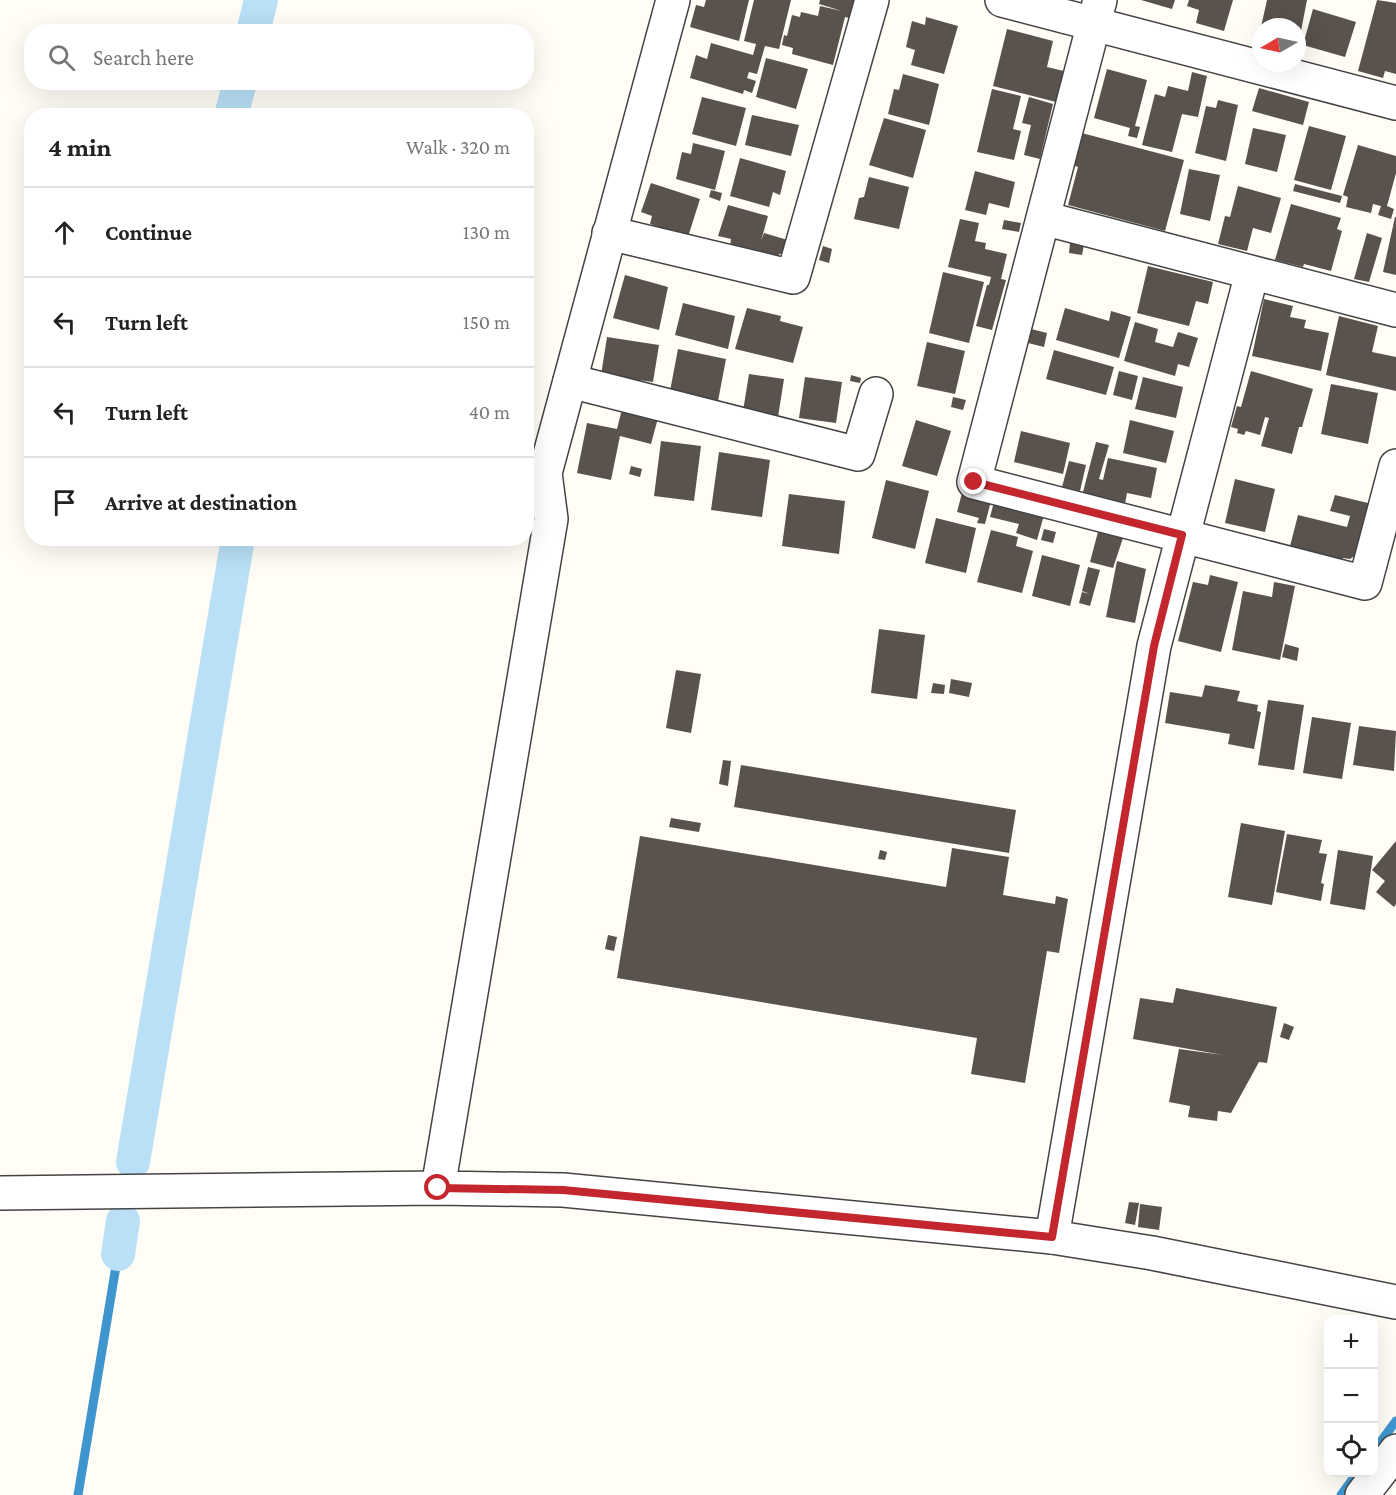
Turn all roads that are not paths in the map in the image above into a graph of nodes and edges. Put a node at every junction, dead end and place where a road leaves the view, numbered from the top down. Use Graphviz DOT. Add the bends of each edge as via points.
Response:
graph roads {
  1 [pos="674,0"];
  2 [pos="872,0"];
  3 [pos="1002,0"];
  4 [pos="1097,12"];
  5 [pos="1396,103"];
  6 [pos="1043,218"];
  7 [pos="609,232"];
  8 [pos="1252,273"];
  9 [pos="1396,310"];
  10 [pos="570,381"];
  11 [pos="876,394"];
  12 [pos="1396,466"];
  13 [pos="1182,535"];
  14 [pos="438,1188"];
  15 [pos="0,1193"];
  16 [pos="1052,1237"];
  17 [pos="1396,1302"];
  18 [pos="1396,1451"];
  19 [pos="1362,1495"];
  1 -- 7 [label="street"];
  2 -- 7 [label="street" via="793,277"];
  3 -- 4 [label="street"];
  4 -- 5 [label="street"];
  4 -- 6 [label="street"];
  6 -- 8 [label="street"];
  6 -- 13 [label="street" via="974,482"];
  7 -- 10 [label="street"];
  8 -- 9 [label="street"];
  8 -- 13 [label="street"];
  10 -- 11 [label="street" via="858,454"];
  10 -- 14 [label="street" via="545,473 551,519"];
  12 -- 13 [label="street" via="1365,583"];
  13 -- 16 [label="street" via="1154,646"];
  14 -- 15 [label="street"];
  14 -- 16 [label="street" via="563,1190"];
  16 -- 17 [label="street"];
  18 -- 19 [label="street"];
}
